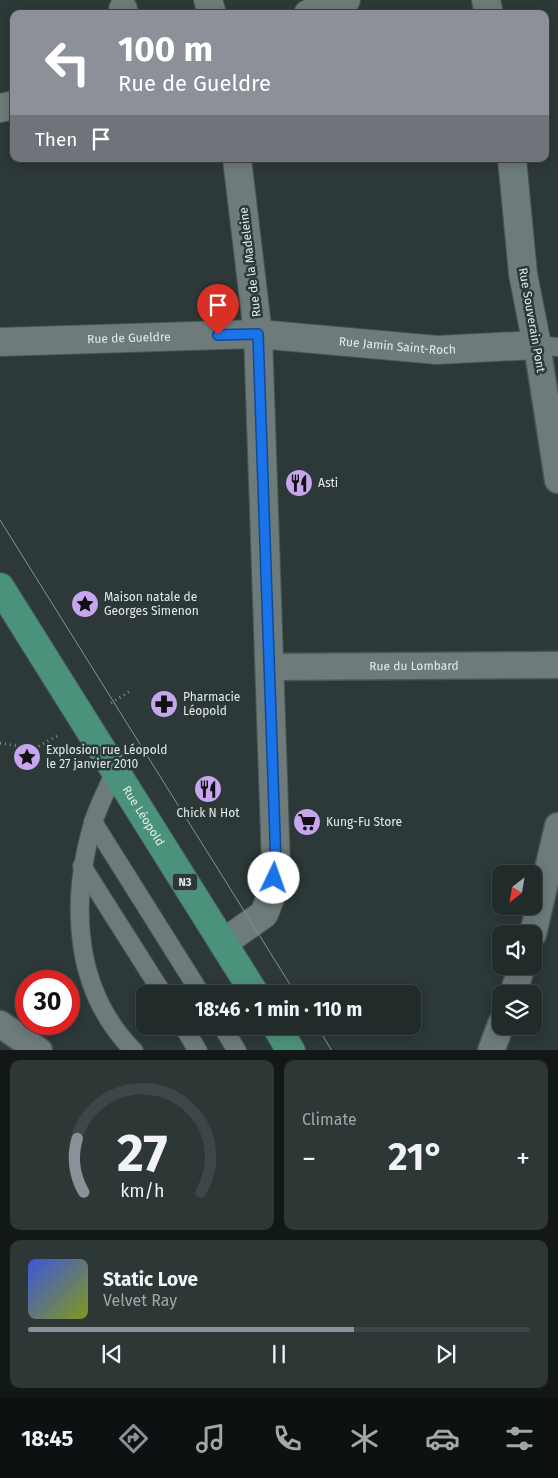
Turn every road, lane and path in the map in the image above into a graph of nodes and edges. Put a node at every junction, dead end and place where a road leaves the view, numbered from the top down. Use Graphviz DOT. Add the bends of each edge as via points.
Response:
graph roads {
  1 [pos="346,0"];
  2 [pos="319,10"];
  3 [pos="237,162"];
  4 [pos="512,162"];
  5 [pos="258,334"];
  6 [pos="0,342"];
  7 [pos="547,346"];
  8 [pos="558,480"];
  9 [pos="0,589"];
  10 [pos="558,664"];
  11 [pos="270,668"];
  12 [pos="84,720"];
  13 [pos="0,743"];
  14 [pos="115,771"];
  15 [pos="93,822"];
  16 [pos="558,826"];
  17 [pos="82,866"];
  18 [pos="535,925"];
  19 [pos="223,943"];
  20 [pos="156,985"];
  21 [pos="195,985"];
  22 [pos="249,985"];
  23 [pos="0,1024"];
  24 [pos="189,1035"];
  25 [pos="228,1035"];
  26 [pos="282,1035"];
  27 [pos="497,1035"];
  28 [pos="40,1050"];
  29 [pos="134,1050"];
  30 [pos="198,1050"];
  31 [pos="237,1050"];
  32 [pos="291,1050"];
  33 [pos="491,1050"];
  1 -- 2 [label="street"];
  3 -- 5 [label="street, Rue de la Madeleine"];
  4 -- 7 [label="street, Rue Souverain Pont" via="522,274"];
  5 -- 6 [label="street, Rue de Gueldre"];
  5 -- 7 [label="street, Rue Jamin Saint-Roch" via="437,350"];
  5 -- 11 [label="street, Rue de la Madeleine"];
  7 -- 8 [label="street, Rue Souverain Pont"];
  9 -- 12 [label="main road, Rue Léopold / N3"];
  10 -- 11 [label="street, Rue du Lombard"];
  11 -- 19 [label="street, Rue de la Madeleine" via="276,866 273,891 264,914"];
  12 -- 13 [label="path" via="34,750"];
  12 -- 14 [label="main road, Rue Léopold / N3"];
  14 -- 15 [label="lane"];
  14 -- 19 [label="main road, Rue Léopold / N3"];
  15 -- 17 [label="lane"];
  15 -- 21 [label="lane"];
  16 -- 18 [label="street"];
  17 -- 20 [label="lane"];
  17 -- 29 [label="lane" via="78,912 82,952 94,990 121,1037"];
  19 -- 22 [label="main road, Rue Léopold / N3"];
  23 -- 28 [label="street"];
  24 -- 30 [label="lane"];
  25 -- 31 [label="lane"];
  26 -- 32 [label="main road"];
  27 -- 33 [label="street"];
}
